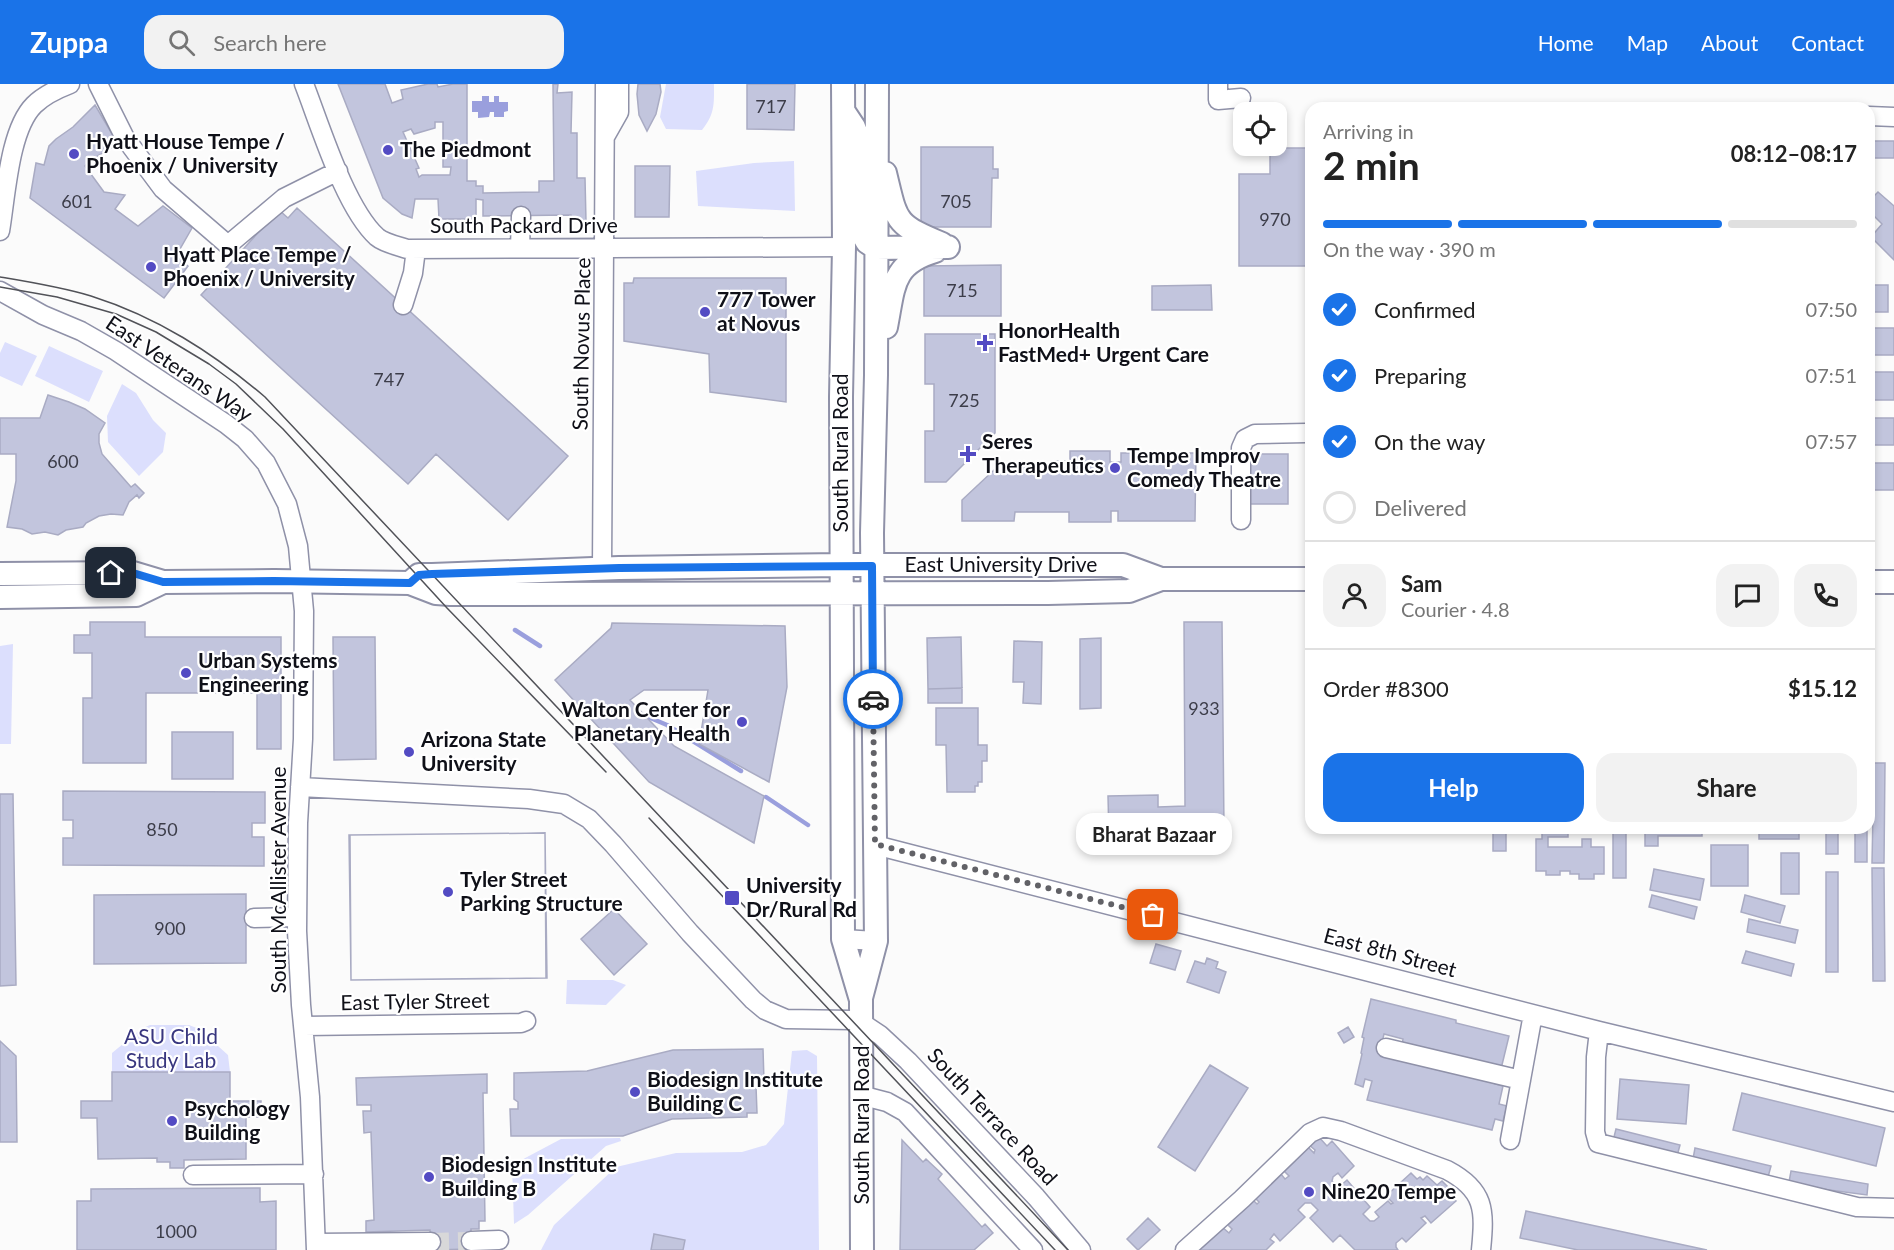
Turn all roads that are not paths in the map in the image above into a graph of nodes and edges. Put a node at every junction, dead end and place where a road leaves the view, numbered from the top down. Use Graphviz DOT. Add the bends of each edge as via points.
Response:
graph roads {
  1 [pos="70,84"];
  2 [pos="98,84"];
  3 [pos="304,84"];
  4 [pos="605,84"];
  5 [pos="619,84"];
  6 [pos="843,84"];
  7 [pos="877,84"];
  8 [pos="1218,84"];
  9 [pos="1241,98"];
  10 [pos="843,110"];
  11 [pos="1875,116"];
  12 [pos="1894,117"];
  13 [pos="605,136"];
  14 [pos="877,141"];
  15 [pos="338,171"];
  16 [pos="521,216"];
  17 [pos="0,231"];
  18 [pos="844,247"];
  19 [pos="605,248"];
  20 [pos="876,248"];
  21 [pos="948,248"];
  22 [pos="416,249"];
  23 [pos="520,249"];
  24 [pos="0,291"];
  25 [pos="403,305"];
  26 [pos="0,307"];
  27 [pos="43,315"];
  28 [pos="876,375"];
  29 [pos="1305,433"];
  30 [pos="1240,520"];
  31 [pos="841,565"];
  32 [pos="872,566"];
  33 [pos="602,569"];
  34 [pos="0,574"];
  35 [pos="1161,579"];
  36 [pos="1305,579"];
  37 [pos="302,581"];
  38 [pos="163,582"];
  39 [pos="1875,582"];
  40 [pos="1894,582"];
  41 [pos="410,583"];
  42 [pos="841,594"];
  43 [pos="872,594"];
  44 [pos="0,597"];
  45 [pos="300,788"];
  46 [pos="875,844"];
  47 [pos="297,917"];
  48 [pos="254,918"];
  49 [pos="843,939"];
  50 [pos="876,941"];
  51 [pos="861,1000"];
  52 [pos="1533,1014"];
  53 [pos="526,1021"];
  54 [pos="862,1023"];
  55 [pos="304,1026"];
  56 [pos="1599,1031"];
  57 [pos="1386,1048"];
  58 [pos="1521,1080"];
  59 [pos="860,1095"];
  60 [pos="1894,1102"];
  61 [pos="1510,1140"];
  62 [pos="314,1174"];
  63 [pos="193,1175"];
  64 [pos="1894,1208"];
  65 [pos="499,1240"];
  66 [pos="471,1241"];
  67 [pos="431,1242"];
  68 [pos="316,1246"];
  69 [pos="862,1250"];
  70 [pos="1033,1250"];
  71 [pos="1081,1250"];
  72 [pos="1185,1250"];
  73 [pos="1481,1250"];
  1 -- 17 [label="street" via="38,102 21,124"];
  2 -- 15 [label="street" via="126,138 163,189 228,245 284,198"];
  3 -- 15 [label="street, South Packard Drive"];
  4 -- 13 [label="street, South Novus Place"];
  5 -- 13 [label="street" via="619,112"];
  6 -- 10 [label="main road, South Rural Road"];
  7 -- 14 [label="main road, South Rural Road"];
  8 -- 9 [label="street" via="1218,100"];
  10 -- 18 [label="main road, South Rural Road"];
  10 -- 20 [label="main road" via="860,143 860,230"];
  11 -- 12 [label="street"];
  13 -- 19 [label="street, South Novus Place"];
  14 -- 20 [label="main road, South Rural Road"];
  14 -- 21 [label="main road" via="899,220"];
  15 -- 22 [label="street, South Packard Drive" via="358,213 378,238"];
  16 -- 23 [label="street"];
  18 -- 19 [label="street, South Packard Drive"];
  18 -- 31 [label="main road, South Rural Road"];
  19 -- 23 [label="street, South Packard Drive"];
  19 -- 33 [label="street, South Novus Place"];
  20 -- 21 [label="main road"];
  20 -- 28 [label="main road, South Rural Road"];
  21 -- 28 [label="main road" via="924,254 899,273"];
  22 -- 23 [label="street, South Packard Drive"];
  22 -- 25 [label="street"];
  24 -- 27 [label="street, East Veterans Way"];
  26 -- 27 [label="street, East Veterans Way"];
  27 -- 37 [label="street, East Veterans Way" via="81,331 134,362 226,424 253,447 272,472 287,504 297,538"];
  28 -- 32 [label="main road, South Rural Road"];
  29 -- 30 [label="street" via="1255,434 1245,439 1240,448"];
  31 -- 32 [label="main road, East University Drive"];
  31 -- 33 [label="main road, East University Drive"];
  31 -- 42 [label="main road, South Rural Road"];
  32 -- 35 [label="main road, East University Drive" via="1124,566"];
  32 -- 43 [label="main road, South Rural Road"];
  33 -- 41 [label="main road, East University Drive" via="419,575"];
  34 -- 38 [label="main road, East University Drive" via="133,573"];
  35 -- 36 [label="main road, East University Drive"];
  35 -- 43 [label="main road, East University Drive" via="1129,591"];
  37 -- 38 [label="main road, East University Drive"];
  37 -- 41 [label="main road, East University Drive"];
  37 -- 45 [label="street, South McAllister Avenue"];
  38 -- 44 [label="main road, East University Drive" via="136,595"];
  39 -- 40 [label="main road"];
  41 -- 42 [label="main road, East University Drive" via="436,594"];
  42 -- 43 [label="main road, East University Drive"];
  42 -- 49 [label="main road, South Rural Road"];
  43 -- 46 [label="main road, South Rural Road"];
  45 -- 47 [label="street, South McAllister Avenue"];
  45 -- 54 [label="street" via="564,804 589,819 613,843 690,933 765,1010 786,1019"];
  46 -- 50 [label="main road, South Rural Road"];
  46 -- 52 [label="street, East 8th Street"];
  47 -- 48 [label="street"];
  47 -- 55 [label="street, South McAllister Avenue"];
  49 -- 50 [label="street"];
  49 -- 51 [label="main road, South Rural Road"];
  50 -- 51 [label="main road, South Rural Road"];
  51 -- 54 [label="main road, South Rural Road"];
  52 -- 56 [label="street, East 8th Street"];
  52 -- 58 [label="street"];
  53 -- 55 [label="street, East Tyler Street"];
  54 -- 59 [label="main road, South Rural Road"];
  54 -- 71 [label="street, South Terrace Road" via="908,1061"];
  55 -- 62 [label="street, South McAllister Avenue"];
  56 -- 60 [label="street, East 8th Street"];
  56 -- 64 [label="street" via="1595,1132 1598,1143 1857,1207"];
  57 -- 58 [label="street"];
  58 -- 61 [label="street"];
  59 -- 69 [label="main road, South Rural Road"];
  59 -- 70 [label="street" via="905,1112"];
  62 -- 63 [label="street"];
  62 -- 68 [label="street, South McAllister Avenue"];
  65 -- 66 [label="street"];
  67 -- 68 [label="street"];
  72 -- 73 [label="street" via="1310,1133 1323,1127 1349,1133 1461,1177 1478,1194 1481,1204"];
}
